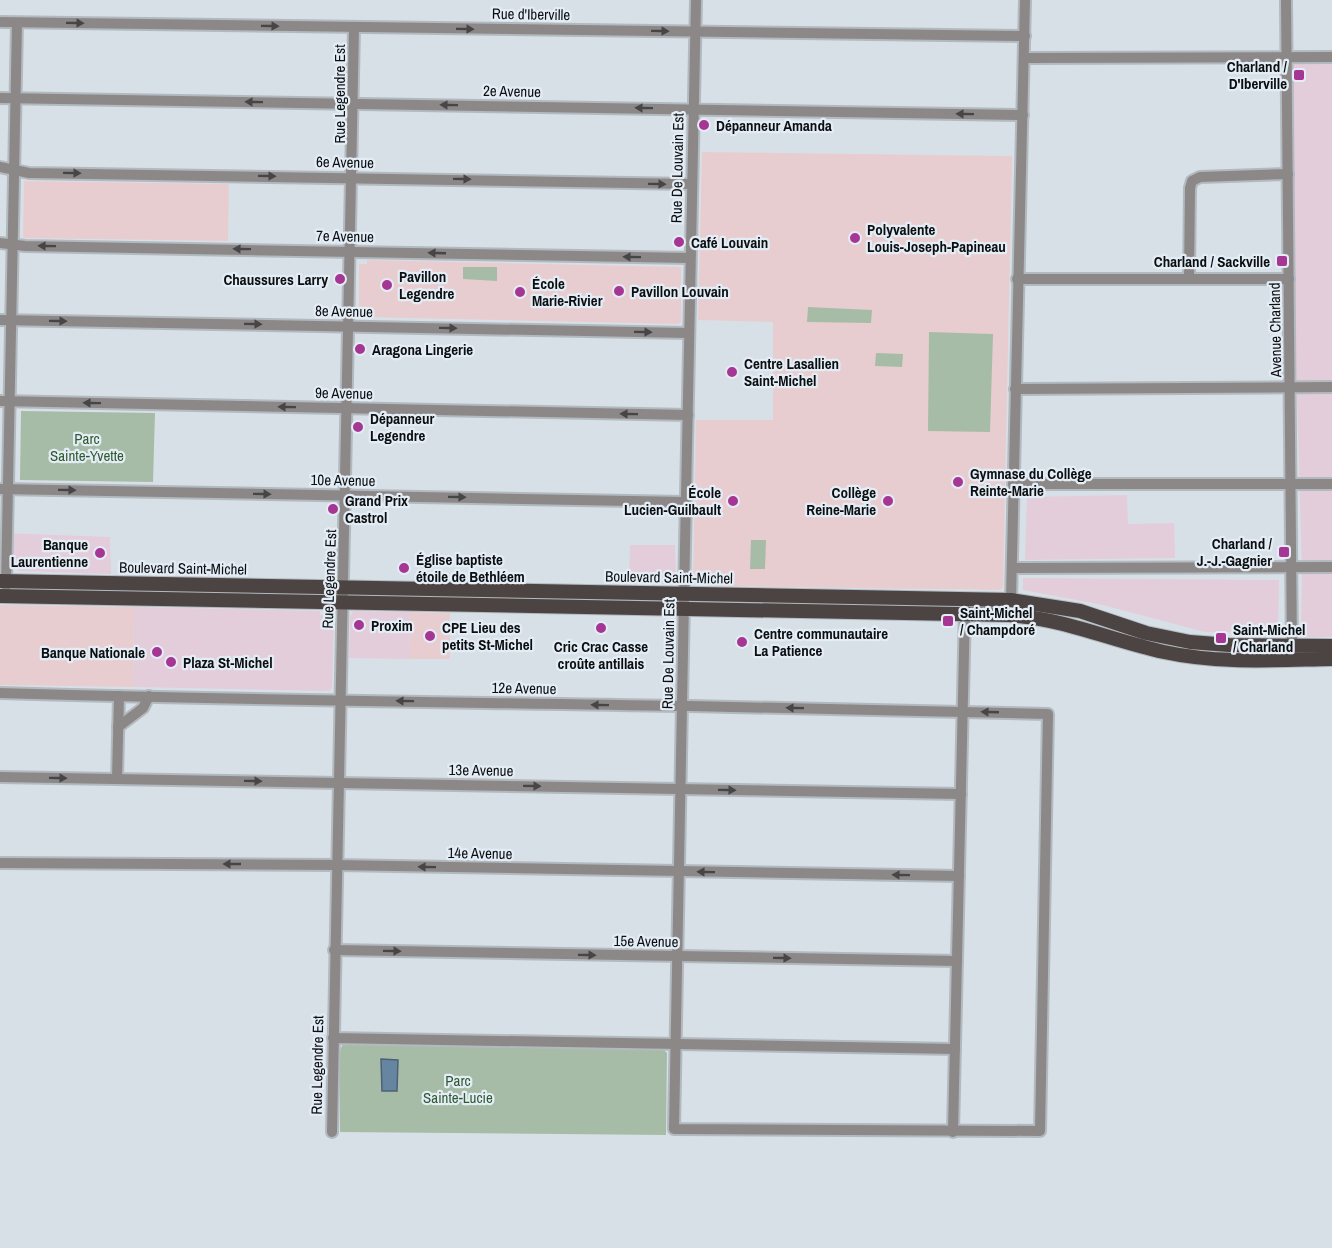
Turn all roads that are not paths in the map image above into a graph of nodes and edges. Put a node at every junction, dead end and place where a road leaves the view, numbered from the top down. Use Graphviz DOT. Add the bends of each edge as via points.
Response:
graph roads {
  1 [pos="696,0"];
  2 [pos="1025,0"];
  3 [pos="1286,0"];
  4 [pos="0,22"];
  5 [pos="17,23"];
  6 [pos="354,27"];
  7 [pos="695,32"];
  8 [pos="1025,36"];
  9 [pos="1287,57"];
  10 [pos="1332,57"];
  11 [pos="1025,58"];
  12 [pos="0,98"];
  13 [pos="15,99"];
  14 [pos="354,104"];
  15 [pos="693,109"];
  16 [pos="1023,115"];
  17 [pos="0,167"];
  18 [pos="14,170"];
  19 [pos="1288,174"];
  20 [pos="353,177"];
  21 [pos="691,184"];
  22 [pos="0,243"];
  23 [pos="12,244"];
  24 [pos="351,251"];
  25 [pos="690,258"];
  26 [pos="1189,278"];
  27 [pos="1017,279"];
  28 [pos="1289,279"];
  29 [pos="5,320"];
  30 [pos="350,326"];
  31 [pos="688,333"];
  32 [pos="1332,387"];
  33 [pos="1290,388"];
  34 [pos="1015,389"];
  35 [pos="5,401"];
  36 [pos="348,408"];
  37 [pos="688,415"];
  38 [pos="1013,484"];
  39 [pos="1290,484"];
  40 [pos="1332,484"];
  41 [pos="4,489"];
  42 [pos="346,495"];
  43 [pos="686,502"];
  44 [pos="1291,567"];
  45 [pos="1332,567"];
  46 [pos="1012,568"];
  47 [pos="3,581"];
  48 [pos="344,588"];
  49 [pos="684,594"];
  50 [pos="3,596"];
  51 [pos="1011,600"];
  52 [pos="343,603"];
  53 [pos="965,606"];
  54 [pos="684,609"];
  55 [pos="1332,646"];
  56 [pos="1292,652"];
  57 [pos="1332,659"];
  58 [pos="0,693"];
  59 [pos="119,696"];
  60 [pos="149,696"];
  61 [pos="340,699"];
  62 [pos="681,706"];
  63 [pos="964,712"];
  64 [pos="118,728"];
  65 [pos="0,777"];
  66 [pos="117,779"];
  67 [pos="339,782"];
  68 [pos="680,789"];
  69 [pos="961,794"];
  70 [pos="0,863"];
  71 [pos="336,865"];
  72 [pos="679,872"];
  73 [pos="959,876"];
  74 [pos="334,950"];
  75 [pos="677,957"];
  76 [pos="957,961"];
  77 [pos="333,1038"];
  78 [pos="675,1043"];
  79 [pos="955,1049"];
  80 [pos="332,1132"];
  81 [pos="953,1132"];
  1 -- 7 [label="street, Rue De Louvain Est"];
  2 -- 8 [label="street"];
  3 -- 9 [label="street, Avenue Charland"];
  4 -- 5 [label="street, Rue d'Iberville"];
  5 -- 6 [label="street, Rue d'Iberville, one-way"];
  5 -- 13 [label="street"];
  6 -- 7 [label="street, Rue d'Iberville, one-way"];
  6 -- 14 [label="street, Rue Legendre Est"];
  7 -- 8 [label="street, Rue d'Iberville"];
  7 -- 15 [label="street, Rue De Louvain Est"];
  8 -- 11 [label="street"];
  9 -- 10 [label="street"];
  9 -- 11 [label="street"];
  9 -- 19 [label="street, Avenue Charland"];
  11 -- 16 [label="street"];
  12 -- 13 [label="street, 2e Avenue"];
  14 -- 13 [label="street, 2e Avenue, one-way"];
  13 -- 18 [label="street"];
  15 -- 14 [label="street, 2e Avenue, one-way"];
  14 -- 20 [label="street, Rue Legendre Est"];
  16 -- 15 [label="street, 2e Avenue, one-way"];
  15 -- 21 [label="street, Rue De Louvain Est"];
  16 -- 27 [label="street"];
  17 -- 18 [label="street, 6e Avenue"];
  18 -- 20 [label="street, 6e Avenue, one-way"];
  18 -- 23 [label="street"];
  19 -- 26 [label="street" via="1200,177 1192,181"];
  19 -- 28 [label="street, Avenue Charland"];
  20 -- 21 [label="street, 6e Avenue, one-way"];
  20 -- 24 [label="street, Rue Legendre Est"];
  21 -- 25 [label="street, Rue De Louvain Est"];
  22 -- 23 [label="street, 7e Avenue"];
  24 -- 23 [label="street, 7e Avenue, one-way"];
  23 -- 29 [label="street"];
  25 -- 24 [label="street, 7e Avenue, one-way"];
  24 -- 30 [label="street, Rue Legendre Est"];
  25 -- 31 [label="street, Rue De Louvain Est"];
  26 -- 27 [label="street"];
  26 -- 28 [label="street"];
  27 -- 34 [label="street"];
  28 -- 33 [label="street, Avenue Charland"];
  29 -- 30 [label="street, 8e Avenue, one-way"];
  29 -- 35 [label="street"];
  30 -- 31 [label="street, 8e Avenue, one-way"];
  30 -- 36 [label="street, Rue Legendre Est"];
  31 -- 37 [label="street, Rue De Louvain Est"];
  32 -- 33 [label="street"];
  33 -- 34 [label="street"];
  33 -- 39 [label="street, Avenue Charland"];
  34 -- 38 [label="street"];
  36 -- 35 [label="street, 9e Avenue, one-way"];
  35 -- 41 [label="street"];
  37 -- 36 [label="street, 9e Avenue, one-way"];
  36 -- 42 [label="street, Rue Legendre Est"];
  37 -- 43 [label="street, Rue De Louvain Est"];
  38 -- 39 [label="street"];
  38 -- 46 [label="street"];
  39 -- 40 [label="street"];
  39 -- 44 [label="street, Avenue Charland"];
  41 -- 42 [label="street, 10e Avenue, one-way"];
  41 -- 47 [label="street"];
  42 -- 43 [label="street, 10e Avenue, one-way"];
  42 -- 48 [label="street, Rue Legendre Est"];
  43 -- 49 [label="street, Rue De Louvain Est"];
  44 -- 45 [label="street"];
  44 -- 46 [label="street"];
  44 -- 56 [label="street, Avenue Charland"];
  46 -- 51 [label="street"];
  47 -- 48 [label="main road, Boulevard Saint-Michel"];
  47 -- 50 [label="street"];
  48 -- 49 [label="main road, Boulevard Saint-Michel"];
  48 -- 52 [label="street, Rue Legendre Est"];
  49 -- 53 [label="main road, Boulevard Saint-Michel"];
  49 -- 54 [label="street, Rue De Louvain Est"];
  50 -- 52 [label="main road, Boulevard Saint-Michel"];
  51 -- 53 [label="main road, Boulevard Saint-Michel"];
  51 -- 56 [label="main road, Boulevard Saint-Michel" via="1080,611 1179,640"];
  52 -- 54 [label="main road, Boulevard Saint-Michel"];
  52 -- 61 [label="street, Rue Legendre Est"];
  53 -- 54 [label="main road, Boulevard Saint-Michel"];
  53 -- 56 [label="main road, Boulevard Saint-Michel" via="1053,620 1189,657 1224,660"];
  53 -- 63 [label="street"];
  54 -- 62 [label="street, Rue De Louvain Est"];
  55 -- 56 [label="main road, Boulevard Saint-Michel"];
  56 -- 57 [label="main road, Boulevard Saint-Michel"];
  58 -- 59 [label="street, 12e Avenue"];
  59 -- 60 [label="street, 12e Avenue"];
  59 -- 64 [label="street"];
  60 -- 61 [label="street, 12e Avenue"];
  60 -- 64 [label="street" via="143,708"];
  62 -- 61 [label="street, 12e Avenue, one-way"];
  61 -- 67 [label="street, Rue Legendre Est"];
  63 -- 62 [label="street, 12e Avenue, one-way"];
  62 -- 68 [label="street, Rue De Louvain Est"];
  63 -- 69 [label="street"];
  81 -- 63 [label="street, 12e Avenue, one-way" via="1040,1131 1048,714"];
  64 -- 66 [label="street"];
  65 -- 66 [label="street, 13e Avenue, one-way"];
  66 -- 67 [label="street, 13e Avenue, one-way"];
  67 -- 68 [label="street, 13e Avenue, one-way"];
  67 -- 71 [label="street, Rue Legendre Est"];
  68 -- 69 [label="street, 13e Avenue, one-way"];
  68 -- 72 [label="street, Rue De Louvain Est"];
  69 -- 73 [label="street"];
  71 -- 70 [label="street, 14e Avenue, one-way"];
  72 -- 71 [label="street, 14e Avenue, one-way"];
  71 -- 74 [label="street, Rue Legendre Est"];
  73 -- 72 [label="street, 14e Avenue, one-way"];
  72 -- 75 [label="street, Rue De Louvain Est"];
  73 -- 76 [label="street"];
  74 -- 75 [label="street, 15e Avenue, one-way"];
  74 -- 77 [label="street, Rue Legendre Est"];
  75 -- 76 [label="street, 15e Avenue, one-way"];
  75 -- 78 [label="street, Rue De Louvain Est"];
  76 -- 79 [label="street"];
  77 -- 78 [label="street"];
  77 -- 80 [label="street, Rue Legendre Est"];
  78 -- 79 [label="street"];
  78 -- 81 [label="street, Rue De Louvain Est" via="674,1129"];
  79 -- 81 [label="street"];
}
